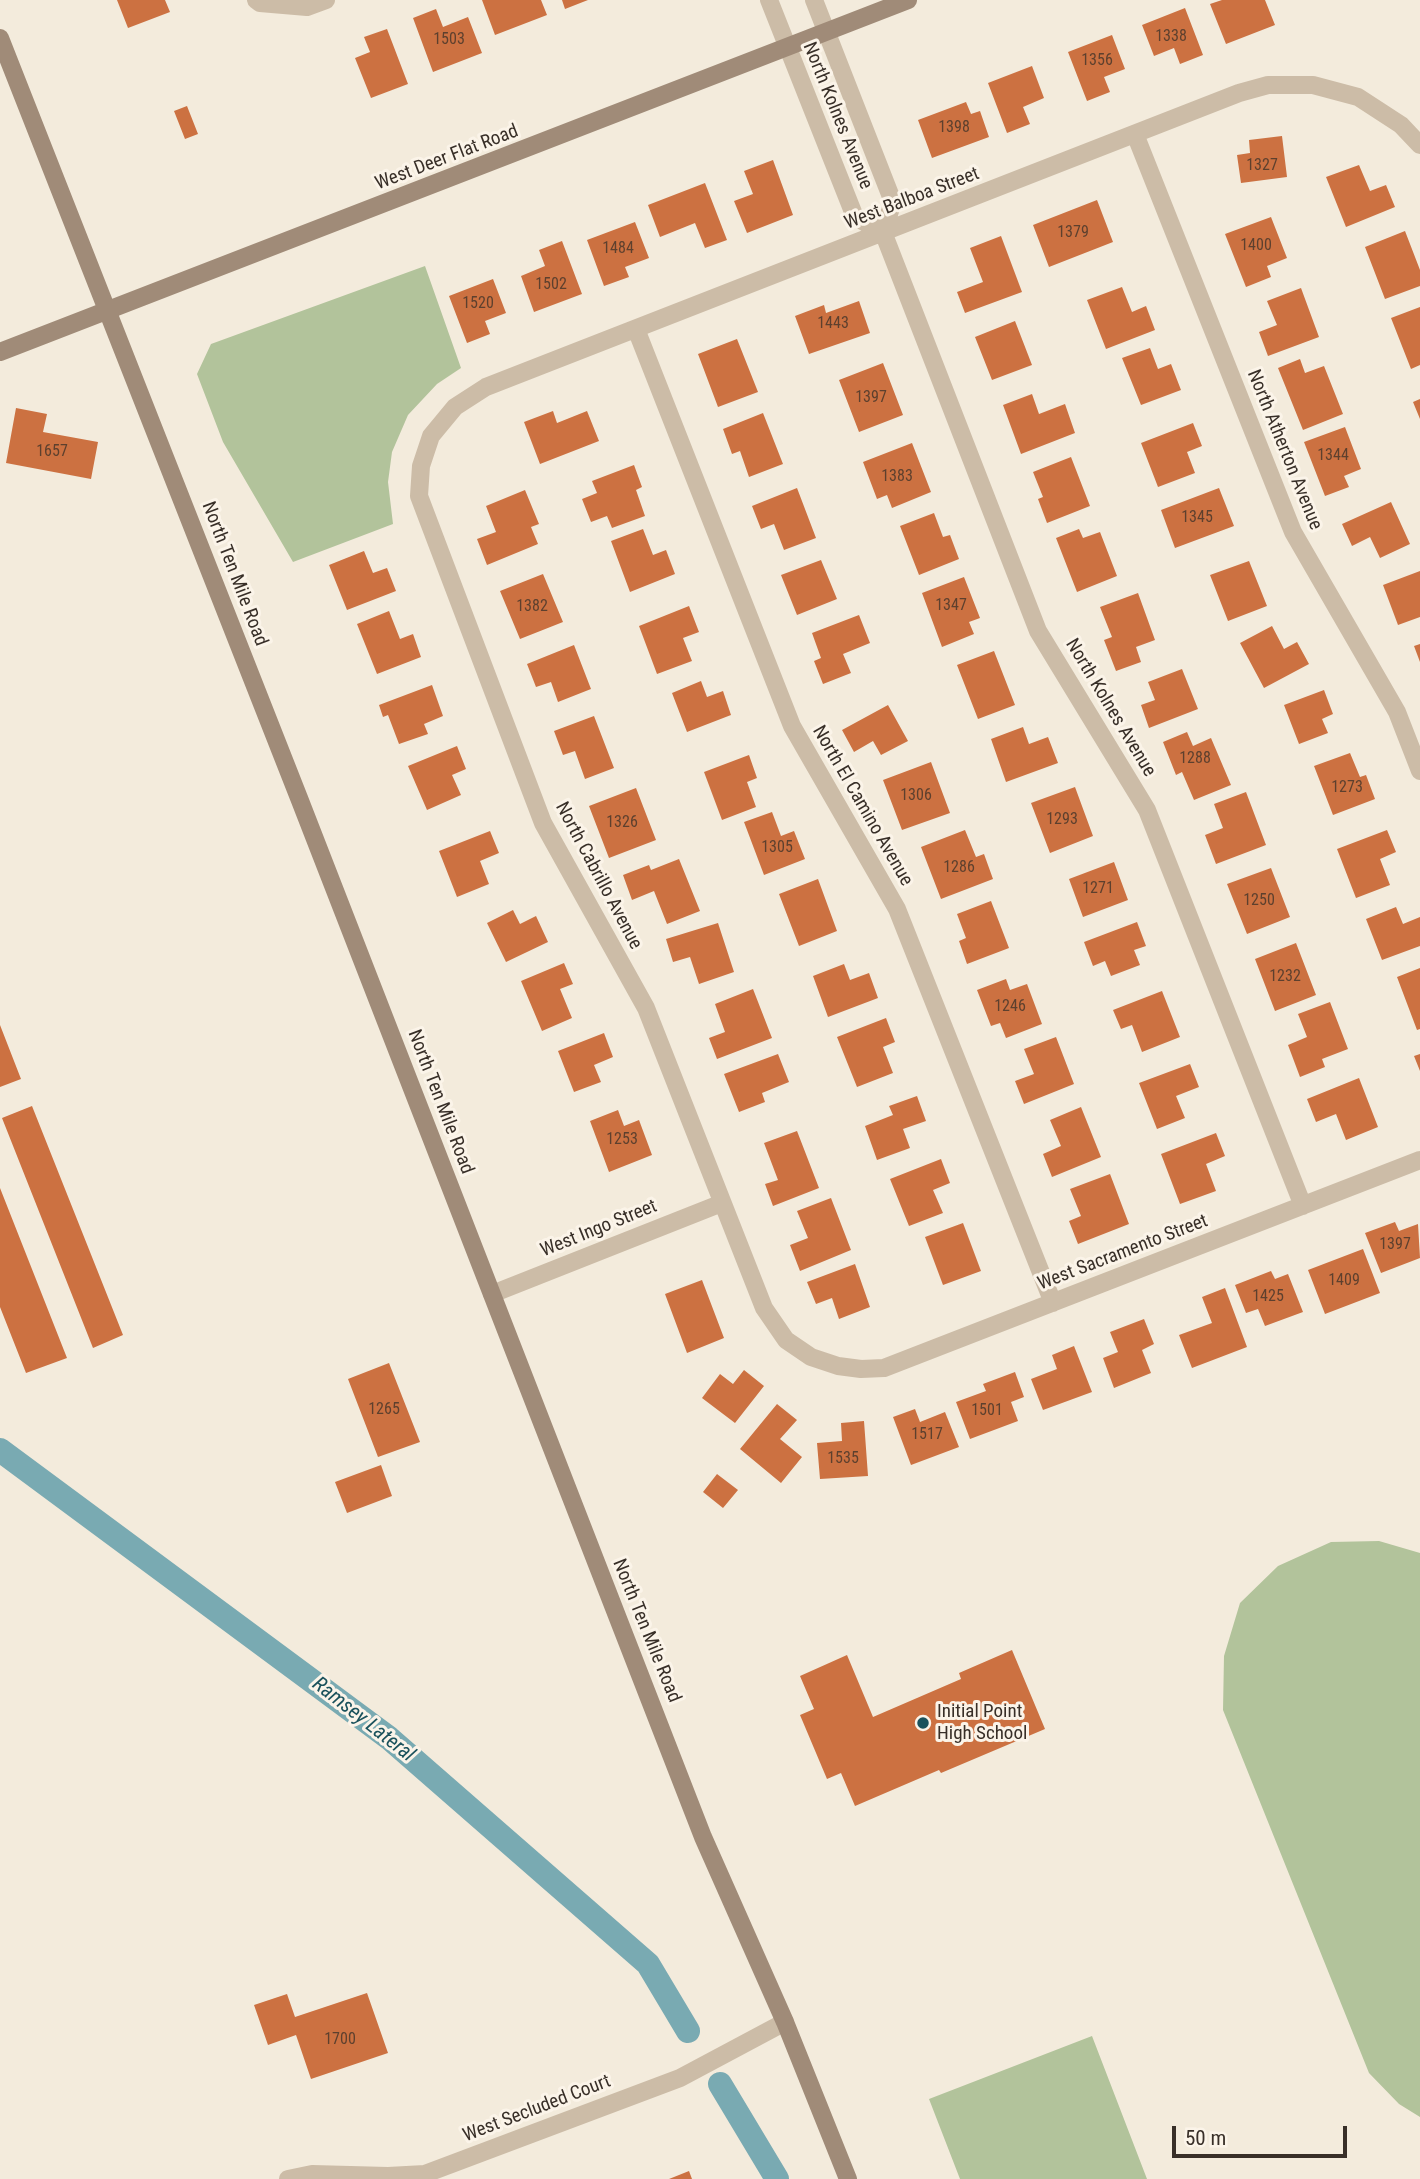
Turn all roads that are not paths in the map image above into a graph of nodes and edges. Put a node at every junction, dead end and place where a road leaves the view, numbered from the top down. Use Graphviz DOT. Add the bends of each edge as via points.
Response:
graph roads {
  1 [pos="256,0"];
  2 [pos="326,0"];
  3 [pos="769,0"];
  4 [pos="814,0"];
  5 [pos="908,0"];
  6 [pos="827,32"];
  7 [pos="0,38"];
  8 [pos="788,48"];
  9 [pos="1135,134"];
  10 [pos="1420,145"];
  11 [pos="883,232"];
  12 [pos="106,311"];
  13 [pos="636,328"];
  14 [pos="0,352"];
  15 [pos="486,387"];
  16 [pos="1420,771"];
  17 [pos="1420,1160"];
  18 [pos="722,1203"];
  19 [pos="1303,1206"];
  20 [pos="492,1294"];
  21 [pos="1053,1303"];
  22 [pos="838,1366"];
  23 [pos="785,2022"];
  24 [pos="288,2179"];
  25 [pos="848,2179"];
  1 -- 2 [label="street" via="307,7"];
  3 -- 8 [label="street, North Kolnes Avenue"];
  4 -- 6 [label="street, North Kolnes Avenue"];
  5 -- 6 [label="main road, West Deer Flat Road"];
  6 -- 8 [label="main road, West Deer Flat Road"];
  6 -- 11 [label="street, North Kolnes Avenue" via="893,202"];
  7 -- 12 [label="main road, North Ten Mile Road"];
  8 -- 11 [label="street, North Kolnes Avenue" via="855,217"];
  8 -- 12 [label="main road, West Deer Flat Road"];
  9 -- 10 [label="street, West Balboa Street" via="1239,93 1268,86 1313,85 1358,97 1401,125"];
  9 -- 11 [label="street, West Balboa Street"];
  9 -- 16 [label="street, North Atherton Avenue" via="1293,532 1397,712"];
  11 -- 13 [label="street, West Balboa Street"];
  11 -- 19 [label="street, North Kolnes Avenue" via="1038,631 1147,810"];
  12 -- 14 [label="main road, West Deer Flat Road"];
  12 -- 20 [label="main road, North Ten Mile Road"];
  13 -- 15 [label="street, West Balboa Street"];
  13 -- 21 [label="street, North El Camino Avenue" via="792,726 897,909"];
  15 -- 18 [label="street, North Cabrillo Avenue" via="455,407 431,436 421,466 419,496 543,823 646,1008"];
  17 -- 19 [label="street, West Sacramento Street"];
  18 -- 20 [label="street, West Ingo Street"];
  18 -- 22 [label="street, North Cabrillo Avenue" via="764,1308 786,1340 811,1357"];
  19 -- 21 [label="street, West Sacramento Street"];
  20 -- 23 [label="main road, North Ten Mile Road" via="703,1837"];
  21 -- 22 [label="street, West Sacramento Street" via="884,1368"];
  23 -- 24 [label="street, West Secluded Court" via="680,2078 425,2174"];
  23 -- 25 [label="main road, North Ten Mile Road"];
}
